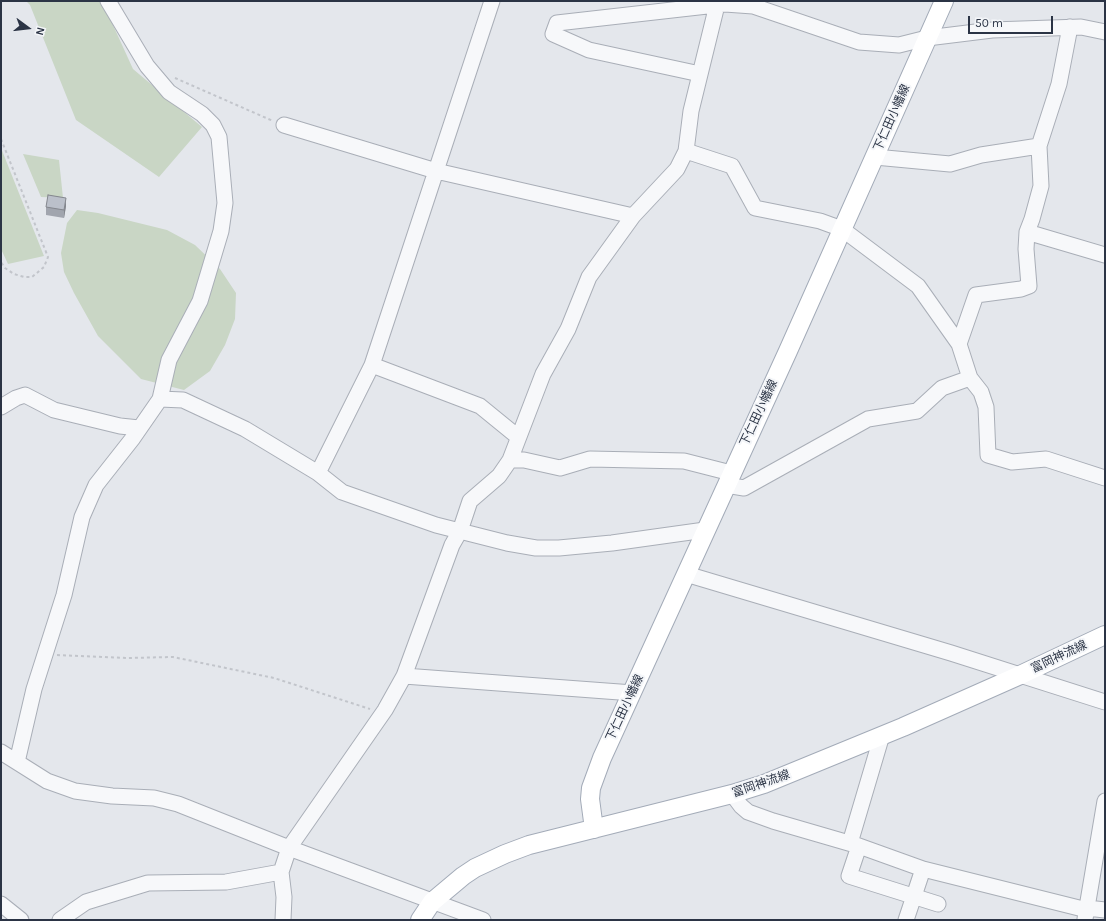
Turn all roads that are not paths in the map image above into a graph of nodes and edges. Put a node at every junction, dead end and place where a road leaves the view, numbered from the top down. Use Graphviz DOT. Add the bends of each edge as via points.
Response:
graph roads {
  1 [pos="108,1"];
  2 [pos="492,1"];
  3 [pos="944,1"];
  4 [pos="718,3"];
  5 [pos="1070,27"];
  6 [pos="1105,32"];
  7 [pos="927,38"];
  8 [pos="700,74"];
  9 [pos="284,125"];
  10 [pos="1039,146"];
  11 [pos="686,151"];
  12 [pos="875,157"];
  13 [pos="436,171"];
  14 [pos="633,216"];
  15 [pos="842,229"];
  16 [pos="1027,232"];
  17 [pos="1105,255"];
  18 [pos="959,344"];
  19 [pos="372,365"];
  20 [pos="970,378"];
  21 [pos="160,399"];
  22 [pos="1,407"];
  23 [pos="139,428"];
  24 [pos="518,437"];
  25 [pos="510,460"];
  26 [pos="318,473"];
  27 [pos="1105,478"];
  28 [pos="729,479"];
  29 [pos="706,530"];
  30 [pos="460,532"];
  31 [pos="686,574"];
  32 [pos="1105,635"];
  33 [pos="404,676"];
  34 [pos="1018,676"];
  35 [pos="632,693"];
  36 [pos="1105,702"];
  37 [pos="882,736"];
  38 [pos="1,752"];
  39 [pos="17,762"];
  40 [pos="732,794"];
  41 [pos="1105,801"];
  42 [pos="594,829"];
  43 [pos="855,844"];
  44 [pos="289,848"];
  45 [pos="1100,863"];
  46 [pos="923,869"];
  47 [pos="281,872"];
  48 [pos="915,897"];
  49 [pos="432,902"];
  50 [pos="1,904"];
  51 [pos="938,904"];
  52 [pos="1105,910"];
  53 [pos="1086,913"];
  54 [pos="22,920"];
  55 [pos="60,920"];
  56 [pos="283,920"];
  57 [pos="420,920"];
  58 [pos="483,920"];
  59 [pos="906,920"];
  1 -- 21 [label="street" via="147,66 169,92 202,114 219,136 225,203 221,231 200,300 169,360"];
  2 -- 13 [label="street"];
  3 -- 7 [label="main road, 下仁田小幡線"];
  4 -- 7 [label="street" via="753,6 859,42 899,45"];
  4 -- 8 [label="street"];
  4 -- 8 [label="street" via="557,23 553,34 589,50"];
  5 -- 6 [label="street"];
  5 -- 7 [label="street" via="992,30"];
  5 -- 10 [label="street" via="1059,84"];
  7 -- 12 [label="main road, 下仁田小幡線"];
  8 -- 11 [label="street" via="691,111"];
  9 -- 13 [label="street"];
  10 -- 12 [label="street" via="981,155 950,164"];
  10 -- 16 [label="street" via="1041,186"];
  11 -- 14 [label="street" via="677,168"];
  11 -- 15 [label="street" via="732,166 755,208 820,221"];
  12 -- 15 [label="main road, 下仁田小幡線"];
  13 -- 14 [label="street"];
  13 -- 19 [label="street"];
  14 -- 24 [label="street" via="589,277"];
  15 -- 18 [label="street" via="918,286"];
  15 -- 28 [label="main road, 下仁田小幡線"];
  16 -- 17 [label="street"];
  16 -- 18 [label="street" via="1029,286 976,295"];
  18 -- 20 [label="street"];
  19 -- 24 [label="street" via="480,406"];
  19 -- 26 [label="street"];
  20 -- 27 [label="street" via="981,392 986,407 988,455 1012,462 1046,459"];
  20 -- 28 [label="street" via="942,388 917,411 868,419 744,488"];
  21 -- 23 [label="street"];
  21 -- 26 [label="street" via="183,400 245,430"];
  22 -- 23 [label="street" via="26,395 54,410"];
  23 -- 39 [label="street" via="96,485 82,517 64,595 34,690"];
  24 -- 25 [label="street"];
  25 -- 28 [label="street" via="524,460 560,468 590,459 684,461"];
  25 -- 30 [label="street" via="499,476 470,501"];
  26 -- 30 [label="street" via="342,492"];
  28 -- 29 [label="main road, 下仁田小幡線"];
  29 -- 30 [label="street" via="612,544 559,548 536,548"];
  29 -- 31 [label="main road, 下仁田小幡線"];
  30 -- 33 [label="street" via="452,545"];
  31 -- 34 [label="street" via="951,653"];
  31 -- 35 [label="main road, 下仁田小幡線"];
  32 -- 34 [label="main road, 富岡神流線"];
  33 -- 35 [label="street"];
  33 -- 44 [label="street" via="382,713"];
  34 -- 36 [label="street"];
  34 -- 37 [label="main road, 富岡神流線"];
  35 -- 42 [label="main road, 下仁田小幡線" via="593,778 590,799"];
  37 -- 40 [label="main road, 富岡神流線" via="764,784"];
  37 -- 43 [label="street"];
  38 -- 39 [label="street"];
  39 -- 44 [label="street" via="47,781 75,791 154,798 178,804"];
  40 -- 42 [label="main road, 富岡神流線"];
  40 -- 43 [label="street" via="748,812"];
  41 -- 45 [label="street"];
  42 -- 49 [label="main road, 富岡神流線" via="529,845 490,860 463,876"];
  43 -- 46 [label="street"];
  43 -- 48 [label="street" via="849,876"];
  44 -- 47 [label="street"];
  44 -- 49 [label="street"];
  45 -- 53 [label="street"];
  46 -- 48 [label="street"];
  46 -- 53 [label="street"];
  47 -- 55 [label="street" via="226,882 148,883 86,902"];
  47 -- 56 [label="street"];
  48 -- 51 [label="street"];
  48 -- 59 [label="street"];
  49 -- 57 [label="main road, 富岡神流線"];
  49 -- 58 [label="street"];
  50 -- 54 [label="street"];
  52 -- 53 [label="street"];
}
